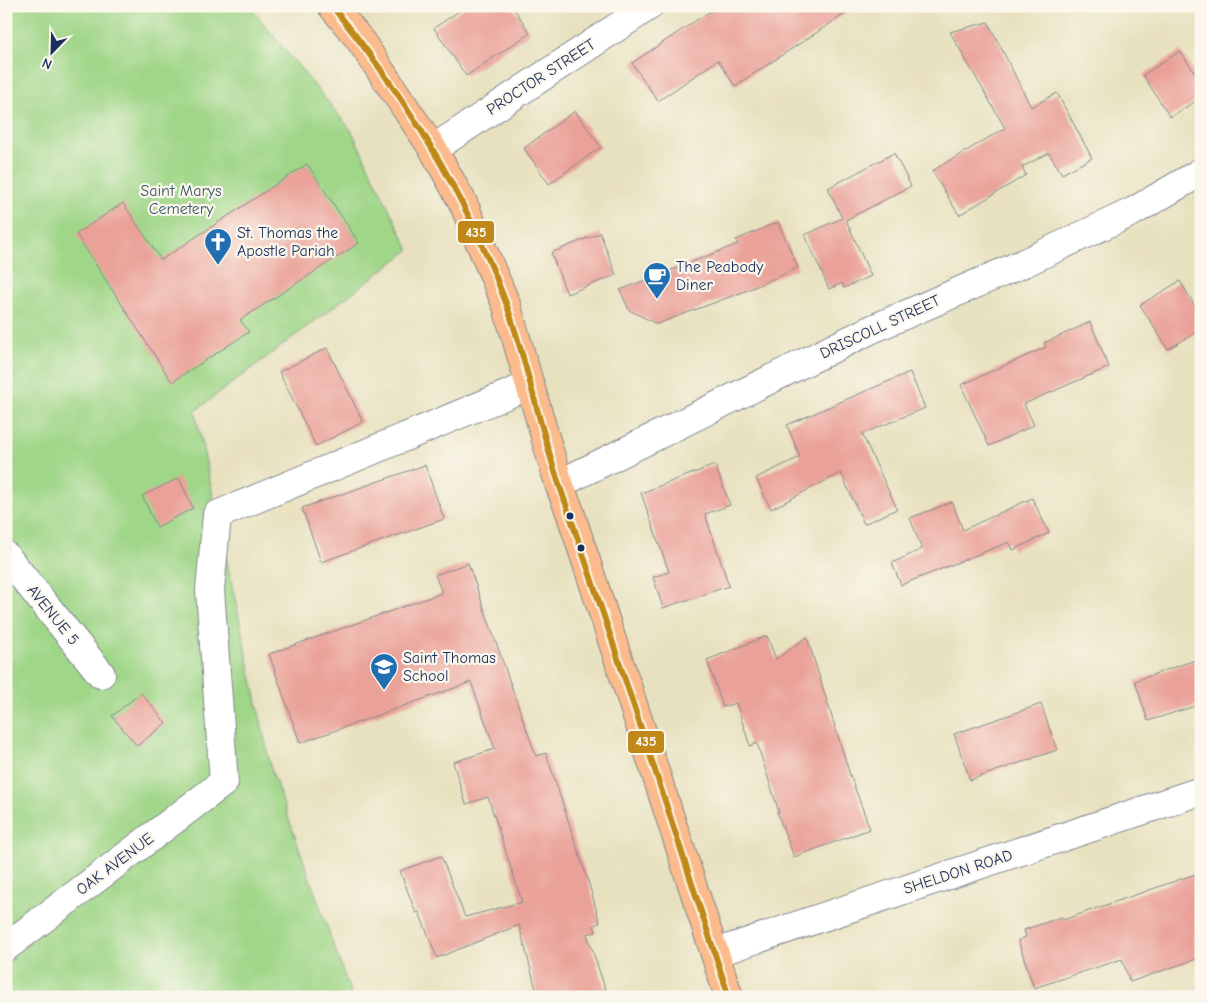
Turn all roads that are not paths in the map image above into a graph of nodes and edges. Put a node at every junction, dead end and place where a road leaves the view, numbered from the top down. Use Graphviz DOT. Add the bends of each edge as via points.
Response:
graph roads {
  1 [pos="332,6"];
  2 [pos="649,6"];
  3 [pos="426,139"];
  4 [pos="1201,172"];
  5 [pos="530,385"];
  6 [pos="558,484"];
  7 [pos="6,556"];
  8 [pos="100,674"];
  9 [pos="1201,790"];
  10 [pos="6,947"];
  11 [pos="715,953"];
  12 [pos="729,997"];
  1 -- 3 [label="highway" via="360,40"];
  2 -- 3 [label="street, PROCTOR STREET"];
  3 -- 5 [label="highway" via="463,203 506,304"];
  4 -- 6 [label="street, DRISCOLL STREET" via="1134,211 870,330"];
  5 -- 6 [label="highway"];
  5 -- 10 [label="street, OAK AVENUE" via="217,515 210,590 224,782"];
  6 -- 11 [label="highway"];
  7 -- 8 [label="street, AVENUE 5"];
  9 -- 11 [label="street, SHELDON ROAD"];
  11 -- 12 [label="highway"];
}
